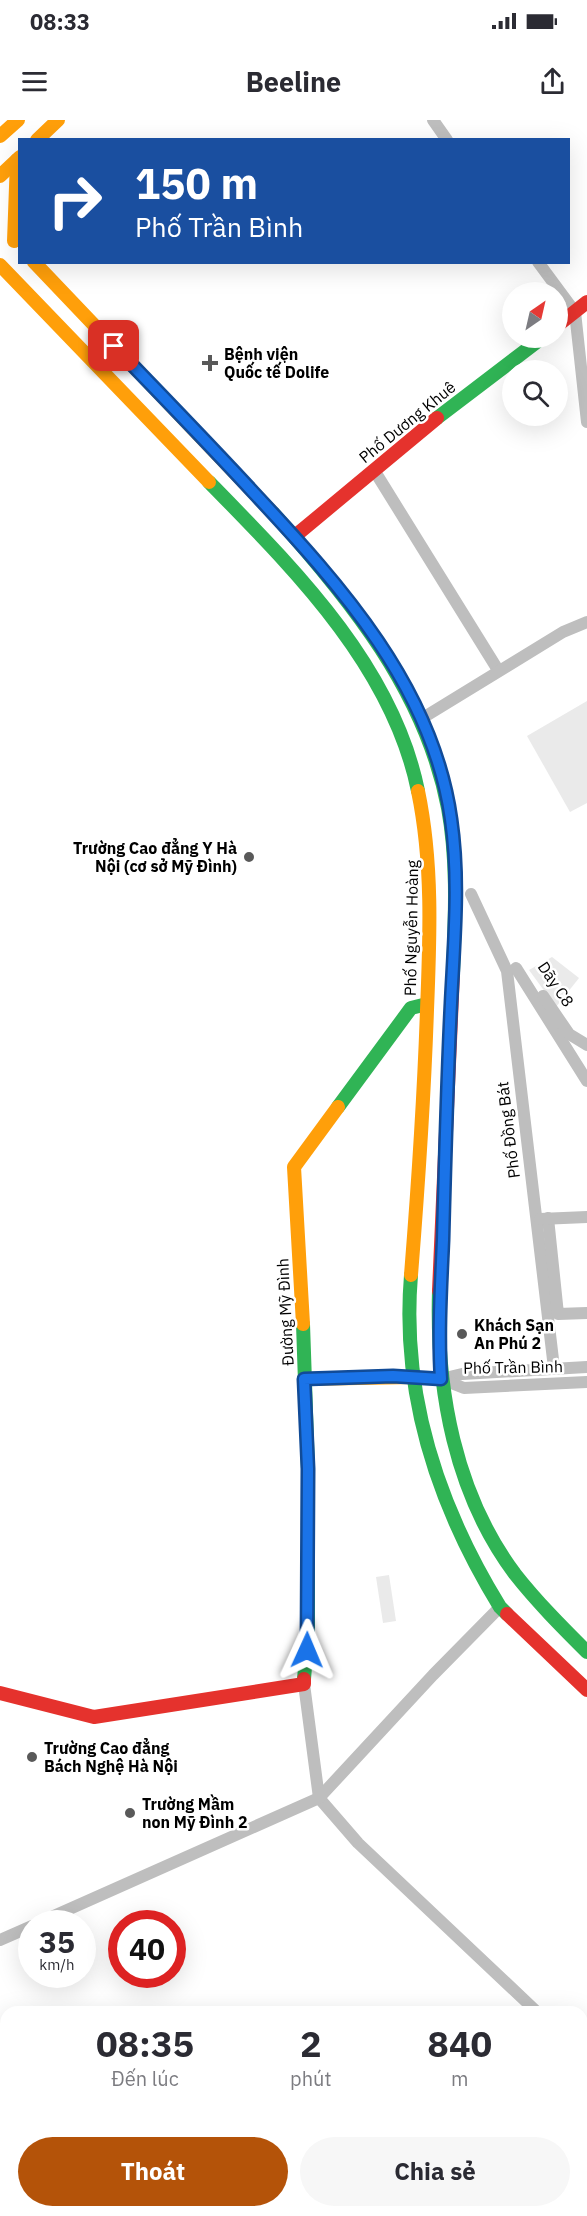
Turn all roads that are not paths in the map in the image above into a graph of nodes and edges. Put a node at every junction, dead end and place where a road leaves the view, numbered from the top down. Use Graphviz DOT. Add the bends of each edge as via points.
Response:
graph roads {
  1 [pos="18,120"];
  2 [pos="58,120"];
  3 [pos="433,120"];
  4 [pos="0,136"];
  5 [pos="40,138"];
  6 [pos="446,138"];
  7 [pos="18,158"];
  8 [pos="0,176"];
  9 [pos="0,227"];
  10 [pos="17,244"];
  11 [pos="36,264"];
  12 [pos="539,264"];
  13 [pos="0,265"];
  14 [pos="587,302"];
  15 [pos="575,312"];
  16 [pos="568,317"];
  17 [pos="529,348"];
  18 [pos="587,422"];
  19 [pos="204,439"];
  20 [pos="185,456"];
  21 [pos="374,470"];
  22 [pos="295,536"];
  23 [pos="587,622"];
  24 [pos="498,670"];
  25 [pos="421,719"];
  26 [pos="471,894"];
  27 [pos="427,1004"];
  28 [pos="587,1045"];
  29 [pos="587,1081"];
  30 [pos="587,1217"];
  31 [pos="542,1219"];
  32 [pos="587,1313"];
  33 [pos="587,1367"];
  34 [pos="554,1368"];
  35 [pos="413,1377"];
  36 [pos="304,1379"];
  37 [pos="441,1379"];
  38 [pos="587,1382"];
  39 [pos="500,1607"];
  40 [pos="587,1652"];
  41 [pos="304,1684"];
  42 [pos="587,1690"];
  43 [pos="0,1693"];
  44 [pos="319,1798"];
  45 [pos="67,1910"];
  46 [pos="18,1932"];
  47 [pos="0,1940"];
  48 [pos="531,2006"];
  1 -- 4 [label="main road"];
  2 -- 5 [label="main road"];
  3 -- 6 [label="street"];
  7 -- 8 [label="main road"];
  7 -- 10 [label="main road"];
  9 -- 10 [label="main road"];
  11 -- 19 [label="main road"];
  12 -- 15 [label="street"];
  13 -- 20 [label="main road, Phố Nguyễn Hoàng"];
  14 -- 15 [label="main road"];
  15 -- 16 [label="main road"];
  15 -- 18 [label="street"];
  17 -- 21 [label="main road, Phố Dương Khuê"];
  19 -- 20 [label="main road"];
  19 -- 22 [label="main road"];
  20 -- 27 [label="main road, Phố Nguyễn Hoàng" via="327,611 375,681 395,720 419,793 427,835"];
  21 -- 22 [label="main road, Phố Dương Khuê"];
  21 -- 24 [label="street"];
  22 -- 25 [label="main road" via="370,627"];
  23 -- 24 [label="street"];
  24 -- 25 [label="street"];
  25 -- 37 [label="main road" via="451,816 456,902 443,1218"];
  26 -- 31 [label="street, Phố Đồng Bát" via="507,971"];
  27 -- 35 [label="main road, Phố Nguyễn Hoàng" via="411,1274"];
  27 -- 36 [label="main road, Đường Mỹ Đình" via="411,1008 294,1167"];
  28 -- 29 [label="street, Dãy C8" via="569,1034 520,967"];
  30 -- 31 [label="street"];
  31 -- 32 [label="street" via="558,1314"];
  31 -- 34 [label="street, Phố Đồng Bát"];
  33 -- 34 [label="street, Phố Trần Bình"];
  34 -- 37 [label="street, Phố Trần Bình"];
  35 -- 36 [label="main road, Phố Trần Bình"];
  35 -- 37 [label="street, Phố Trần Bình"];
  35 -- 39 [label="main road, Phố Nguyễn Hoàng" via="425,1438 450,1513"];
  36 -- 41 [label="main road, Đường Mỹ Đình" via="308,1632"];
  37 -- 38 [label="street, Phố Trần Bình" via="464,1388"];
  37 -- 40 [label="main road" via="469,1487 494,1542 531,1595"];
  39 -- 42 [label="main road, Phố Nguyễn Hoàng"];
  39 -- 44 [label="street"];
  41 -- 43 [label="main road" via="94,1717"];
  41 -- 44 [label="street"];
  44 -- 45 [label="street"];
  44 -- 48 [label="street" via="358,1843"];
  46 -- 47 [label="street"];
}
